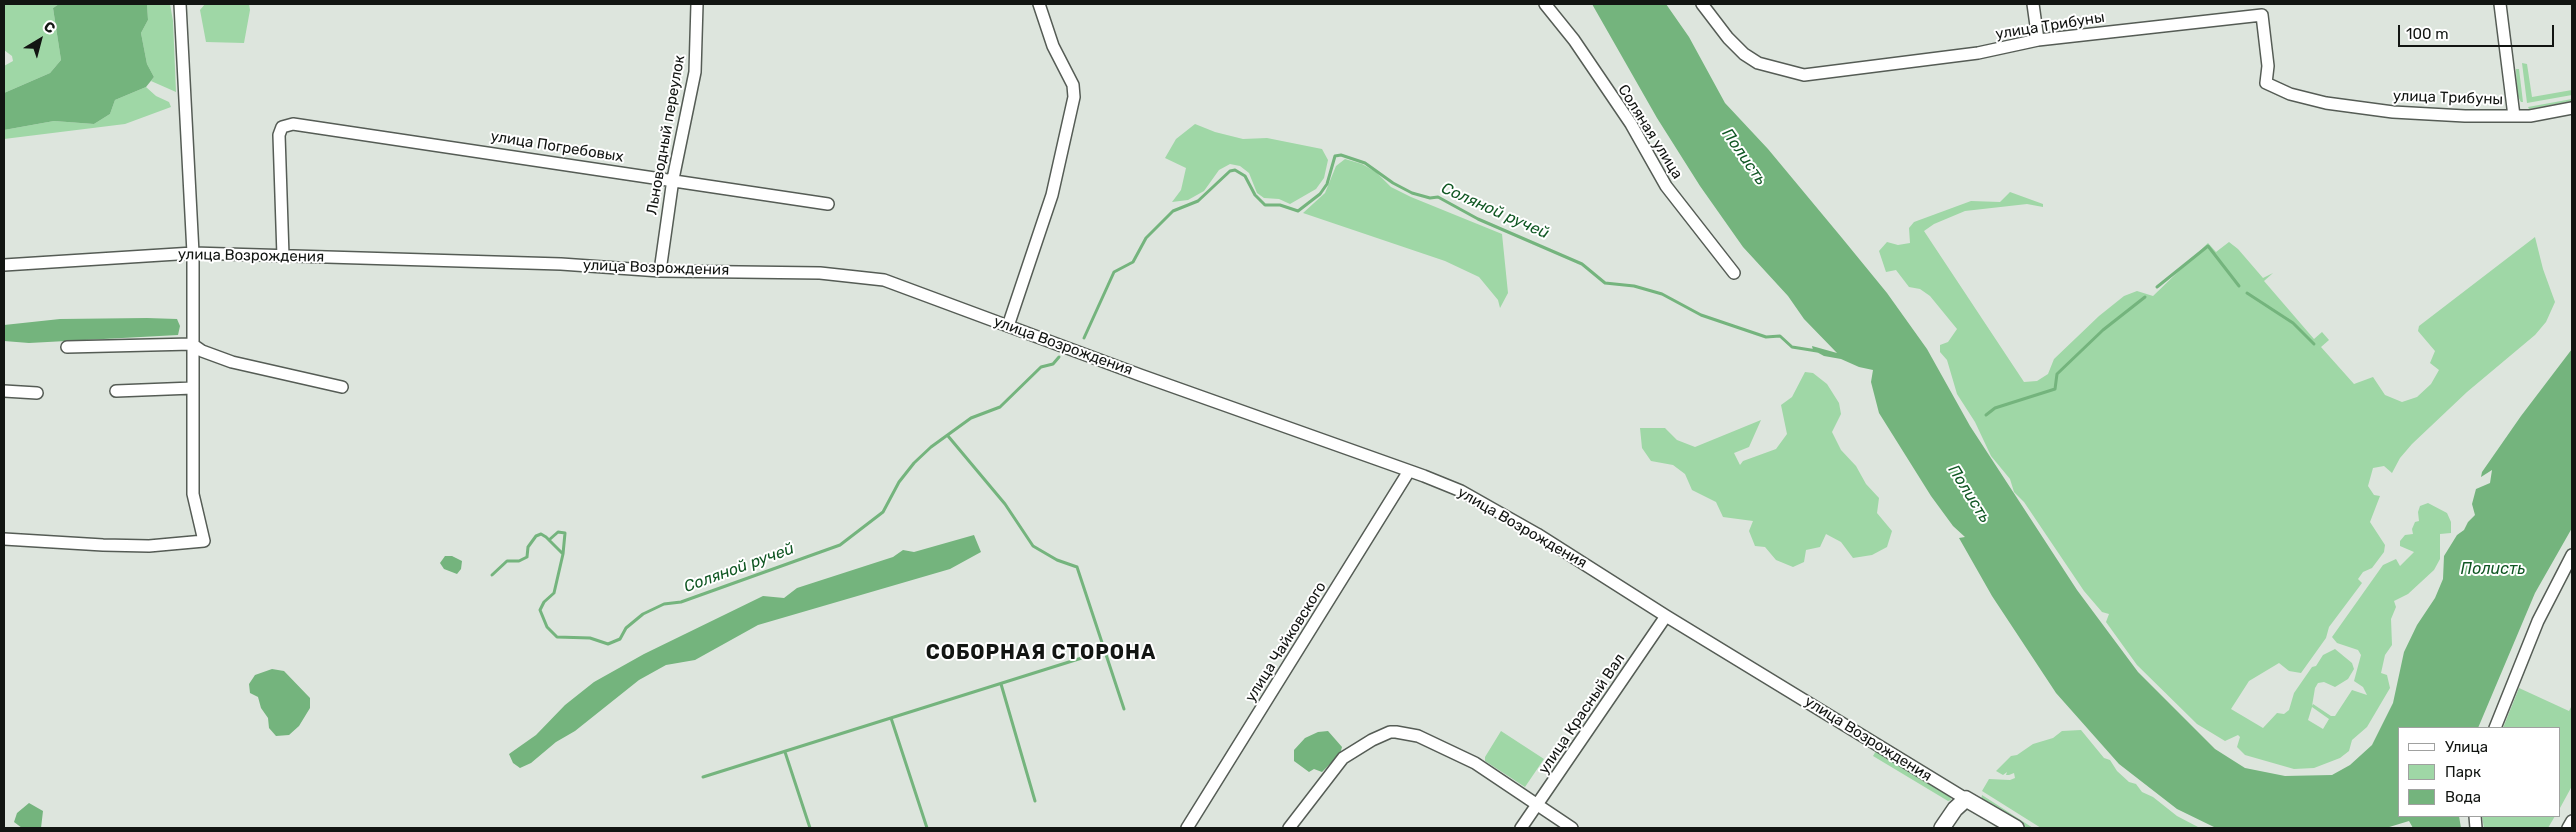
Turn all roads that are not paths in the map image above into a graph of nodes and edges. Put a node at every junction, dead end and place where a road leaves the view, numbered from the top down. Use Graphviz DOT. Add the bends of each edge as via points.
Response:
graph roads {
  1 [pos="180,4"];
  2 [pos="697,4"];
  3 [pos="1039,4"];
  4 [pos="1545,4"];
  5 [pos="1702,4"];
  6 [pos="2033,4"];
  7 [pos="2500,4"];
  8 [pos="2262,9"];
  9 [pos="2038,40"];
  10 [pos="2572,108"];
  11 [pos="2514,116"];
  12 [pos="674,179"];
  13 [pos="828,204"];
  14 [pos="192,253"];
  15 [pos="283,256"];
  16 [pos="4,265"];
  17 [pos="660,271"];
  18 [pos="1734,273"];
  19 [pos="1008,326"];
  20 [pos="192,344"];
  21 [pos="67,347"];
  22 [pos="342,387"];
  23 [pos="192,388"];
  24 [pos="116,390"];
  25 [pos="4,391"];
  26 [pos="37,393"];
  27 [pos="1409,471"];
  28 [pos="4,539"];
  29 [pos="2571,559"];
  30 [pos="1666,616"];
  31 [pos="2495,727"];
  32 [pos="1966,799"];
  33 [pos="1537,806"];
  34 [pos="2572,821"];
  35 [pos="1187,828"];
  36 [pos="1289,828"];
  37 [pos="1521,828"];
  38 [pos="1572,828"];
  39 [pos="1942,828"];
  40 [pos="2016,828"];
  41 [pos="2568,828"];
  1 -- 14 [label="street"];
  2 -- 12 [label="street, Льноводный переулок" via="695,72"];
  3 -- 19 [label="street" via="1053,46 1073,85 1074,97 1052,195"];
  4 -- 18 [label="street, Соляная улица" via="1574,40 1631,124 1666,186"];
  5 -- 9 [label="street, улица Трибуны" via="1744,54 1758,63 1804,75 1978,53"];
  6 -- 9 [label="street"];
  7 -- 11 [label="street"];
  8 -- 9 [label="street, улица Трибуны"];
  8 -- 11 [label="street, улица Трибуны" via="2268,66 2266,83 2290,94 2326,103 2393,112"];
  10 -- 11 [label="street, улица Трибуны"];
  12 -- 13 [label="street, улица Погребовых"];
  12 -- 15 [label="street, улица Погребовых" via="293,124 282,127 279,135"];
  12 -- 17 [label="street, Льноводный переулок"];
  14 -- 15 [label="street, улица Возрождения"];
  14 -- 16 [label="street, улица Возрождения"];
  14 -- 20 [label="street"];
  15 -- 17 [label="street, улица Возрождения" via="561,264"];
  17 -- 19 [label="street, улица Возрождения" via="858,275 884,280"];
  19 -- 27 [label="street, улица Возрождения"];
  20 -- 21 [label="street"];
  20 -- 22 [label="street" via="232,362"];
  20 -- 23 [label="street"];
  23 -- 24 [label="street"];
  23 -- 28 [label="street" via="193,494 204,541 122,545"];
  25 -- 26 [label="street"];
  27 -- 30 [label="street, улица Возрождения" via="1461,491 1491,507"];
  27 -- 35 [label="street, улица Чайковского"];
  29 -- 31 [label="street" via="2538,621"];
  30 -- 32 [label="street, улица Возрождения"];
  30 -- 33 [label="street, улица Красный Вал"];
  32 -- 39 [label="street"];
  32 -- 40 [label="street, улица Возрождения"];
  33 -- 36 [label="street" via="1475,763 1442,746 1418,736 1390,732 1343,758"];
  33 -- 37 [label="street, улица Красный Вал"];
  33 -- 38 [label="street"];
  34 -- 41 [label="street"];
}
